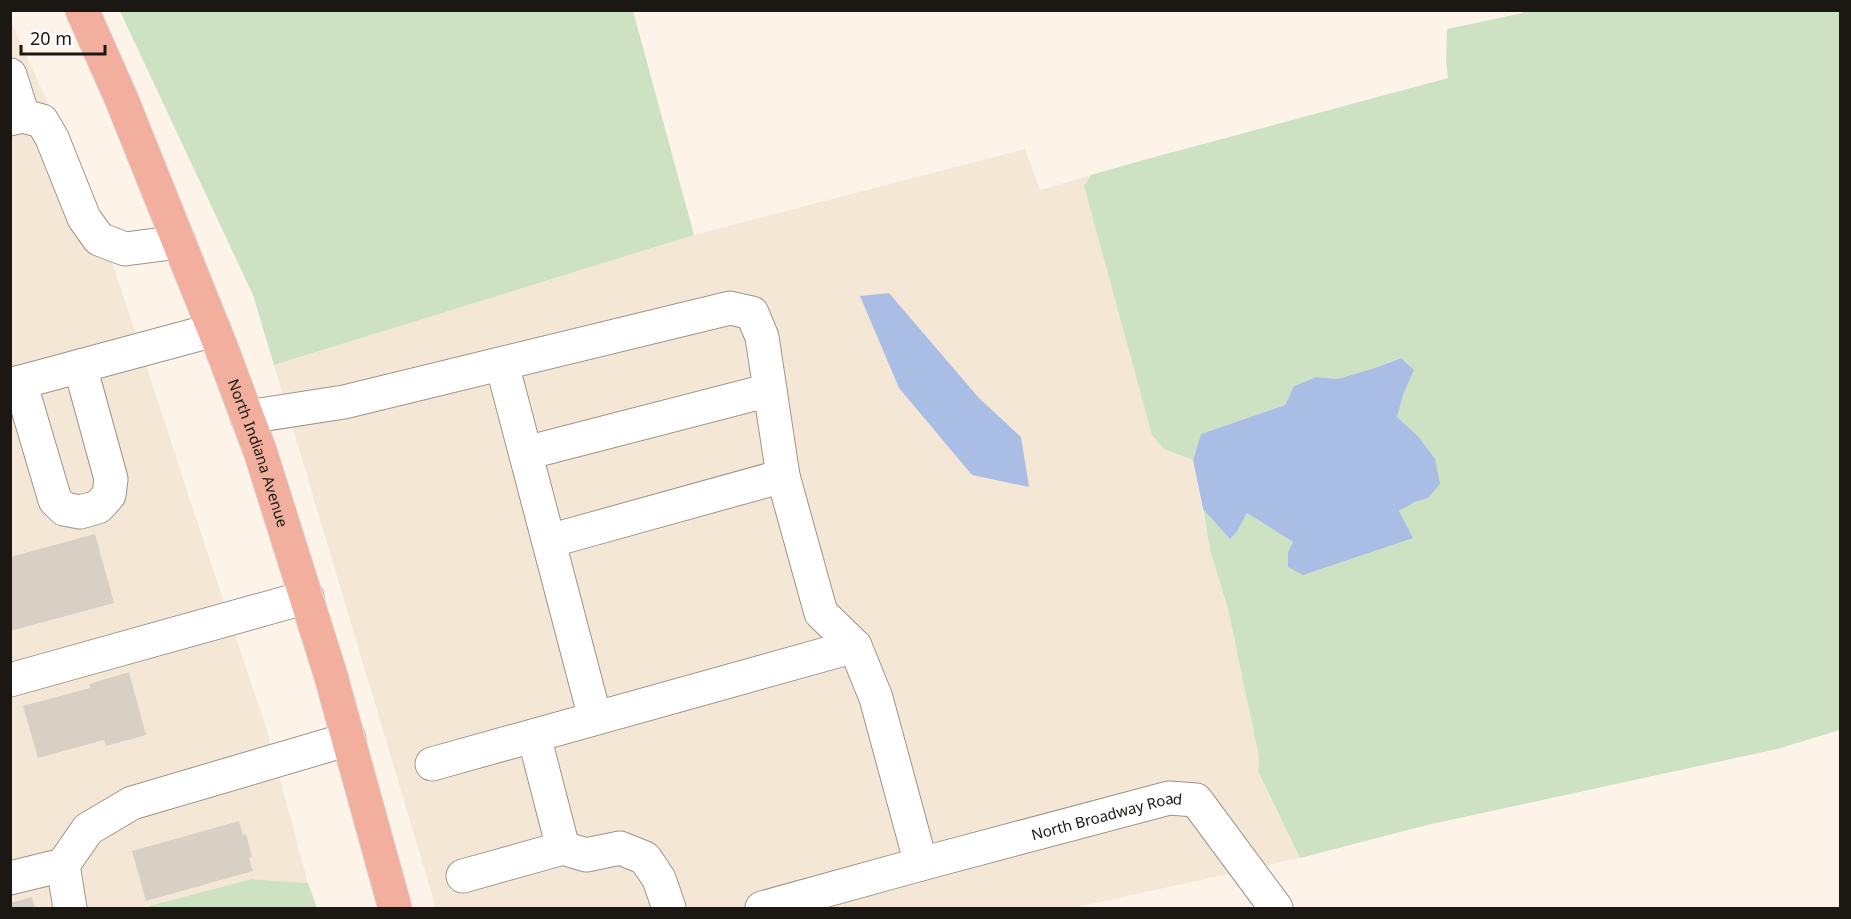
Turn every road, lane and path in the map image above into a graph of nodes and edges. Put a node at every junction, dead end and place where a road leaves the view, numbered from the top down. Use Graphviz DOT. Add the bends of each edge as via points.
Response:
graph roads {
  1 [pos="82,10"];
  2 [pos="10,75"];
  3 [pos="17,118"];
  4 [pos="179,242"];
  5 [pos="214,330"];
  6 [pos="502,364"];
  7 [pos="80,366"];
  8 [pos="15,384"];
  9 [pos="770,390"];
  10 [pos="248,417"];
  11 [pos="526,453"];
  12 [pos="783,476"];
  13 [pos="549,541"];
  14 [pos="307,597"];
  15 [pos="855,646"];
  16 [pos="10,680"];
  17 [pos="596,718"];
  18 [pos="534,736"];
  19 [pos="348,739"];
  20 [pos="432,764"];
  21 [pos="563,848"];
  22 [pos="921,864"];
  23 [pos="63,865"];
  24 [pos="464,876"];
  25 [pos="10,878"];
  26 [pos="70,909"];
  27 [pos="395,909"];
  28 [pos="669,909"];
  29 [pos="762,909"];
  30 [pos="1276,909"];
  1 -- 4 [label="main road, North Indiana Avenue"];
  2 -- 3 [label="street"];
  3 -- 4 [label="street" via="42,121 84,218 99,239 125,249"];
  4 -- 5 [label="main road, North Indiana Avenue"];
  5 -- 7 [label="street"];
  5 -- 10 [label="main road, North Indiana Avenue"];
  6 -- 9 [label="street" via="730,308 752,313 762,337"];
  6 -- 10 [label="street" via="344,402"];
  6 -- 11 [label="street"];
  7 -- 8 [label="street"];
  7 -- 8 [label="street" via="111,479 109,495 98,507 80,512 64,509 56,500"];
  9 -- 11 [label="street"];
  9 -- 12 [label="street"];
  10 -- 14 [label="main road, North Indiana Avenue"];
  11 -- 13 [label="street"];
  12 -- 13 [label="street"];
  12 -- 15 [label="street" via="821,613"];
  13 -- 17 [label="street"];
  14 -- 16 [label="street"];
  14 -- 19 [label="main road, North Indiana Avenue"];
  15 -- 17 [label="street"];
  15 -- 22 [label="street" via="876,698"];
  17 -- 18 [label="street"];
  18 -- 20 [label="street"];
  18 -- 21 [label="street"];
  19 -- 23 [label="street" via="132,803 88,829"];
  19 -- 27 [label="main road, North Indiana Avenue"];
  21 -- 24 [label="street"];
  21 -- 28 [label="street" via="586,855 620,848 645,858 659,879"];
  22 -- 29 [label="street, North Broadway Road"];
  22 -- 30 [label="street, North Broadway Road" via="1169,798 1196,800"];
  23 -- 25 [label="street"];
  23 -- 26 [label="street"];
}
